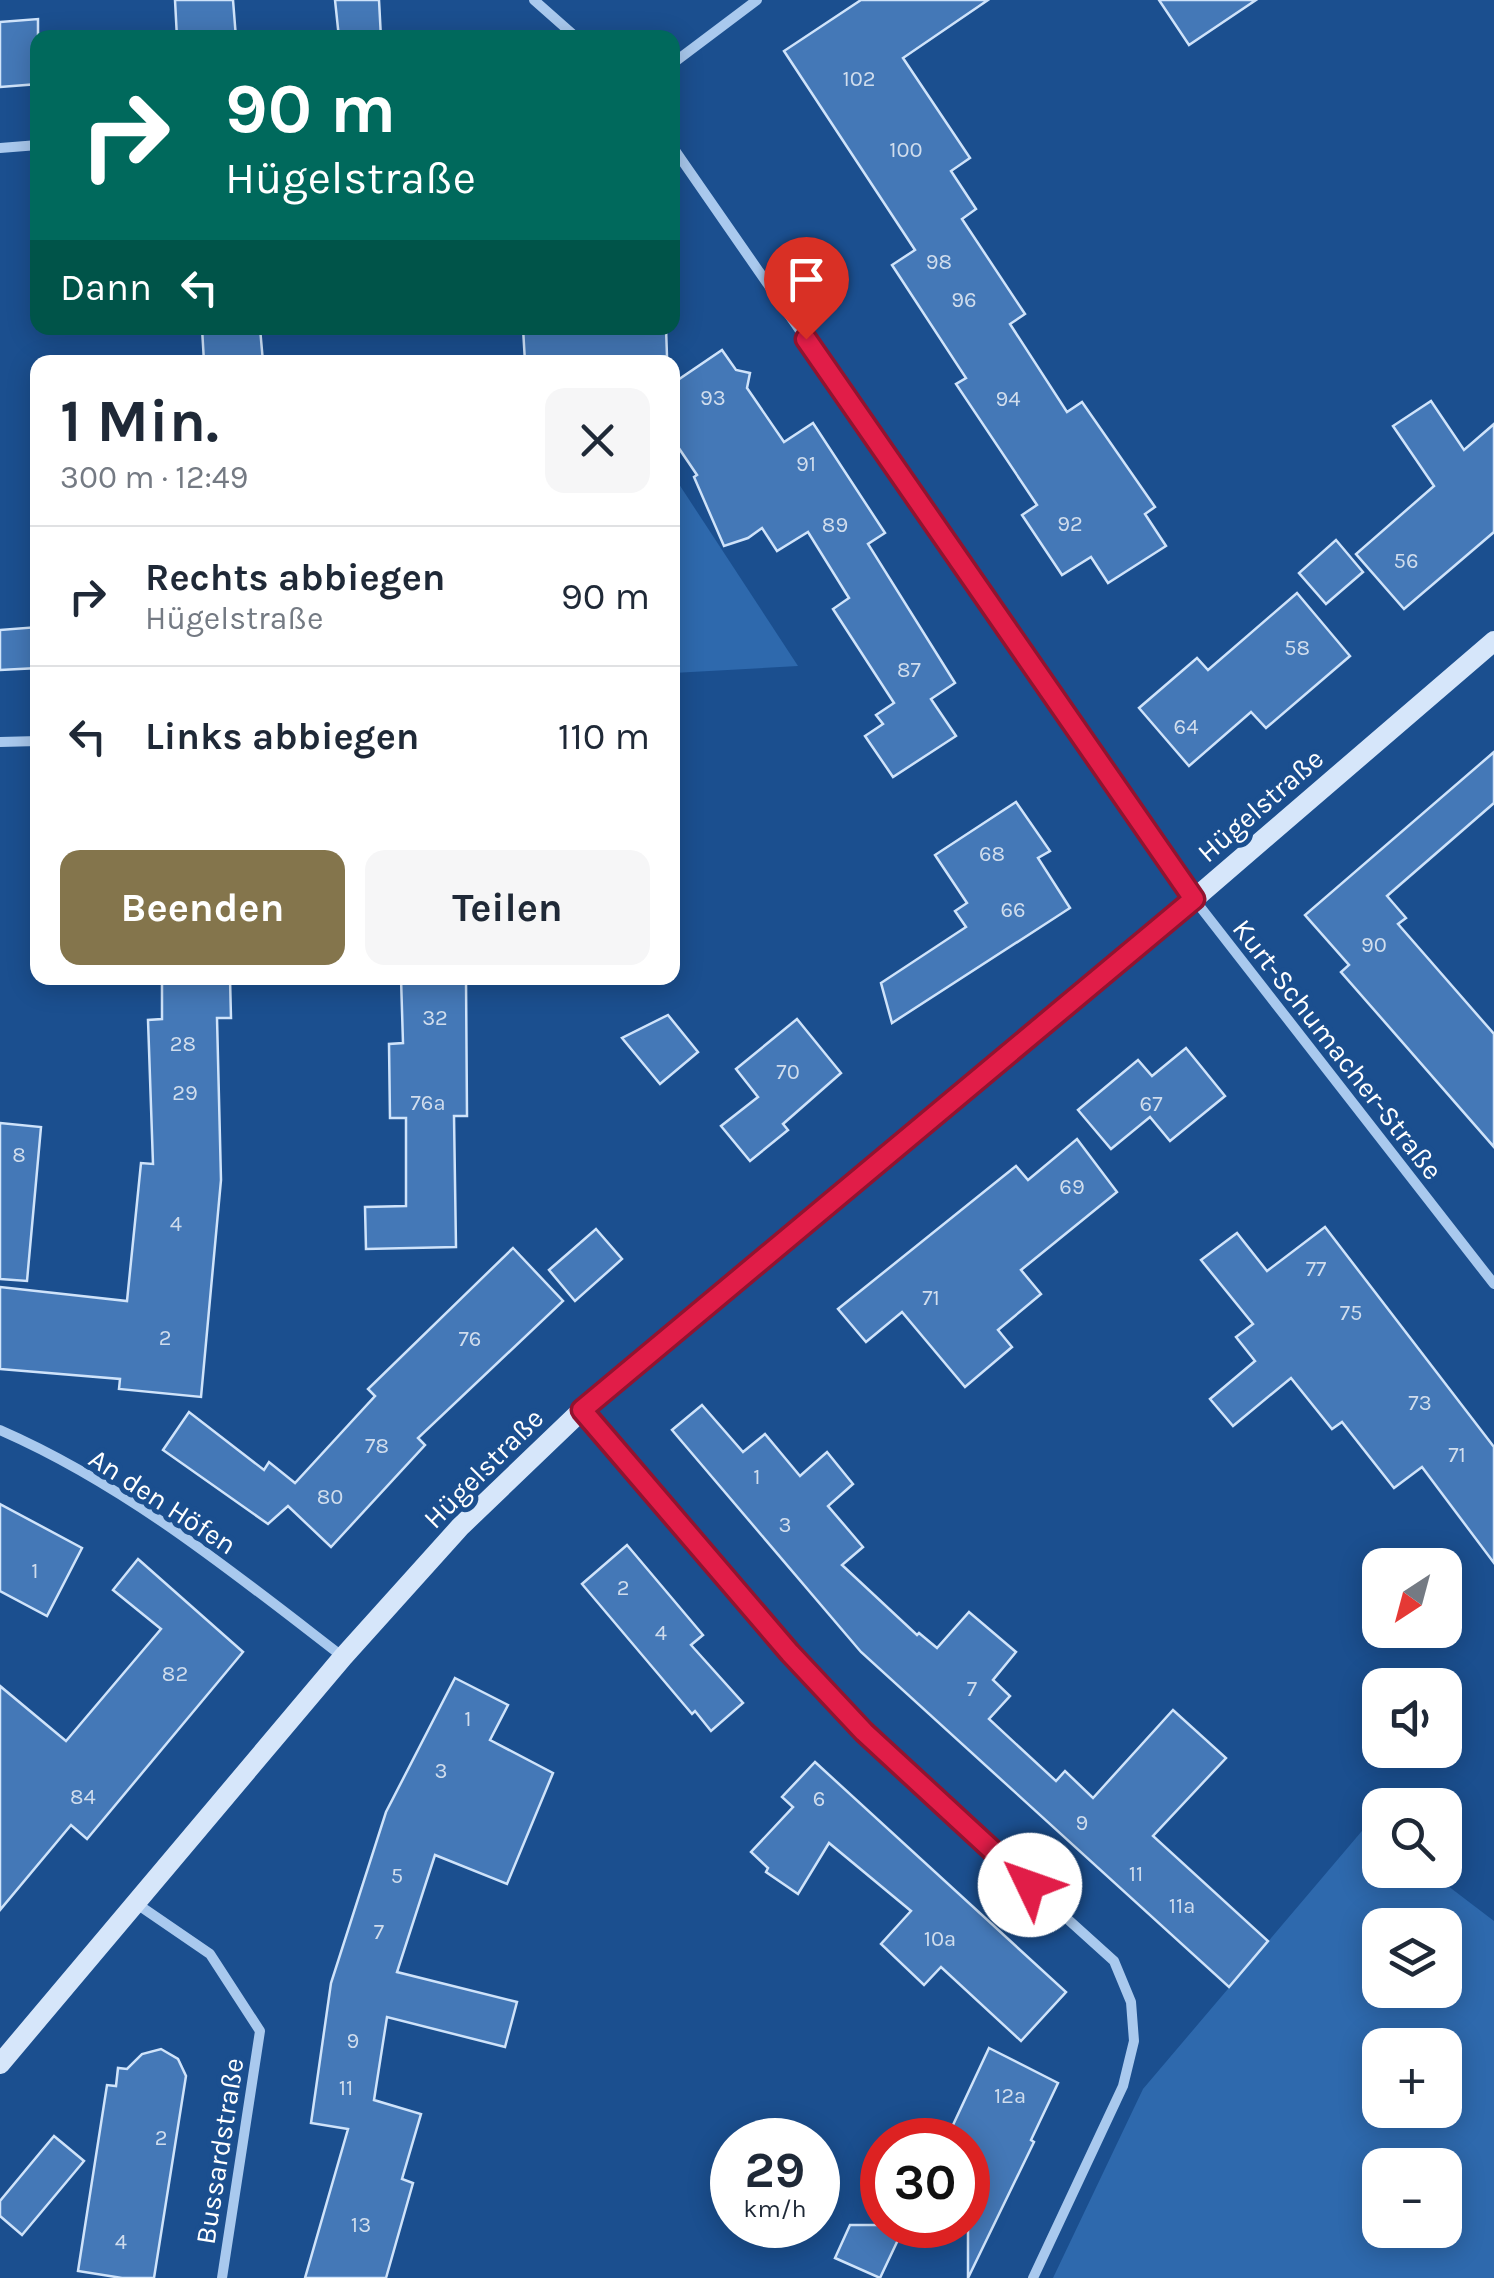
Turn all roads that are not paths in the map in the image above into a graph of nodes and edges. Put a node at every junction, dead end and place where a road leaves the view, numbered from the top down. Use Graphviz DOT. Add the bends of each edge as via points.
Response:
graph roads {
  1 [pos="534,0"];
  2 [pos="758,0"];
  3 [pos="568,30"];
  4 [pos="680,58"];
  5 [pos="30,146"];
  6 [pos="0,148"];
  7 [pos="680,158"];
  8 [pos="1494,641"];
  9 [pos="30,740"];
  10 [pos="0,742"];
  11 [pos="1194,899"];
  12 [pos="1494,1284"];
  13 [pos="582,1410"];
  14 [pos="0,1430"];
  15 [pos="343,1657"];
  16 [pos="136,1904"];
  17 [pos="0,2064"];
  18 [pos="222,2278"];
  19 [pos="1033,2278"];
  1 -- 3 [label="street"];
  2 -- 4 [label="street"];
  5 -- 6 [label="street"];
  7 -- 11 [label="street, Kurt-Schumacher-Straße"];
  8 -- 11 [label="street, Hügelstraße"];
  9 -- 10 [label="street"];
  11 -- 12 [label="street, Kurt-Schumacher-Straße"];
  11 -- 13 [label="street, Hügelstraße"];
  13 -- 15 [label="street, Hügelstraße" via="460,1527"];
  13 -- 19 [label="street" via="889,1758 1114,1962 1131,2002 1134,2042 1123,2086"];
  14 -- 15 [label="street, An den Höfen" via="173,1526"];
  15 -- 16 [label="street, Hügelstraße"];
  16 -- 17 [label="street, Hügelstraße"];
  16 -- 18 [label="street, Bussardstraße" via="210,1954 260,2030"];
}
